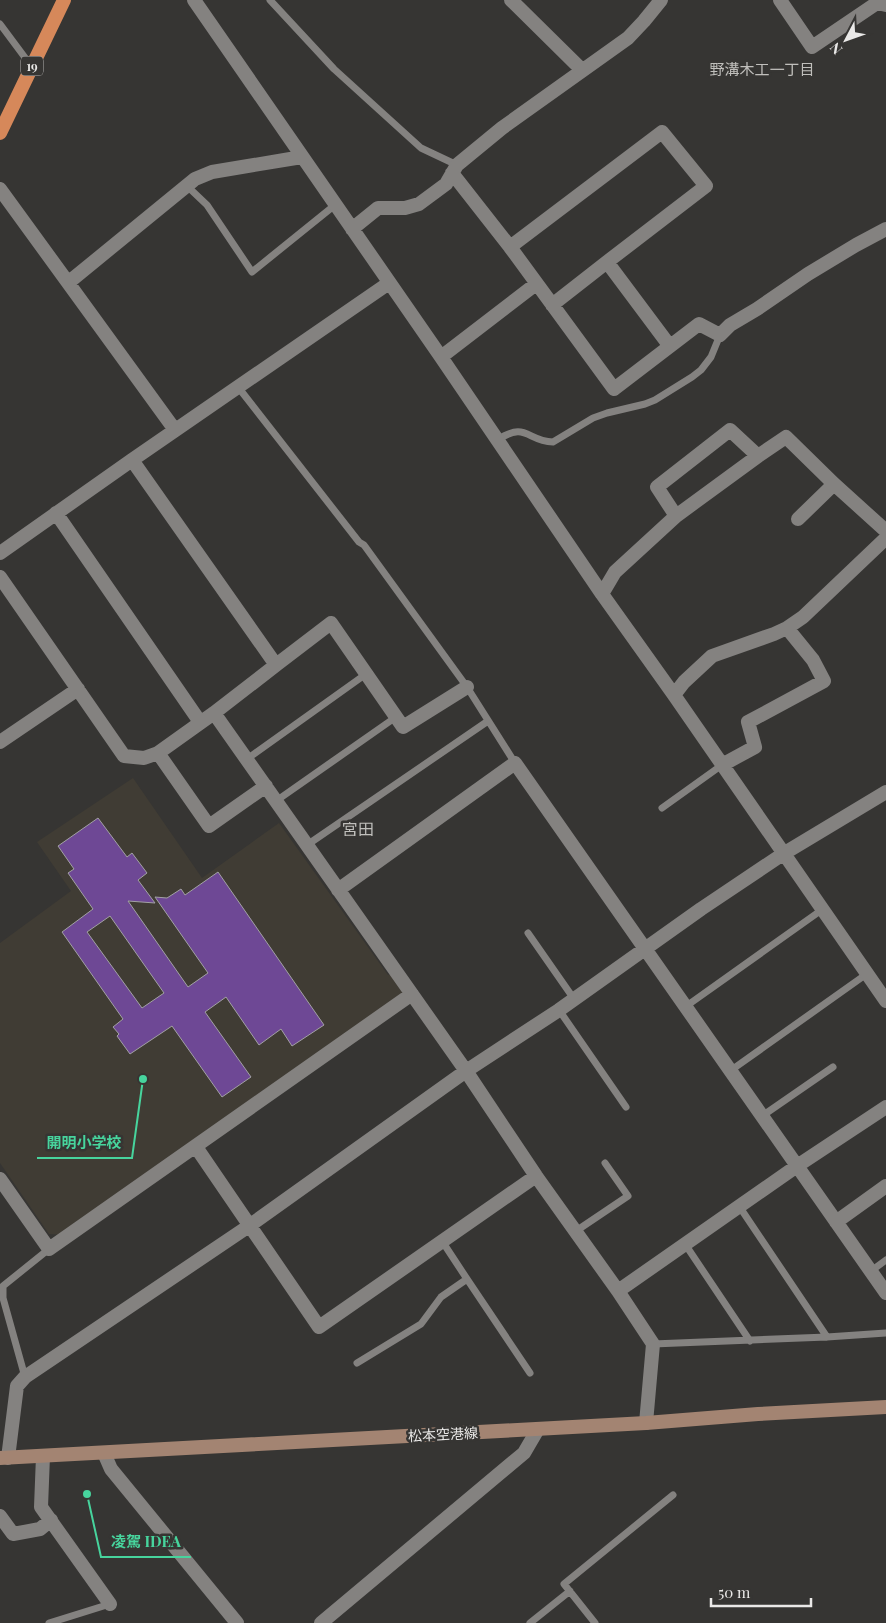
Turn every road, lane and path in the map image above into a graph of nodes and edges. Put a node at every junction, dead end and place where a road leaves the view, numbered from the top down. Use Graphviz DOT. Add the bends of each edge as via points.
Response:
graph roads {
  1 [pos="64,0"];
  2 [pos="194,0"];
  3 [pos="270,0"];
  4 [pos="510,0"];
  5 [pos="661,0"];
  6 [pos="780,0"];
  7 [pos="886,5"];
  8 [pos="0,24"];
  9 [pos="32,67"];
  10 [pos="582,70"];
  11 [pos="0,133"];
  12 [pos="302,157"];
  13 [pos="454,169"];
  14 [pos="186,186"];
  15 [pos="0,189"];
  16 [pos="335,205"];
  17 [pos="352,229"];
  18 [pos="886,229"];
  19 [pos="510,248"];
  20 [pos="607,262"];
  21 [pos="69,282"];
  22 [pos="389,283"];
  23 [pos="536,284"];
  24 [pos="552,304"];
  25 [pos="720,335"];
  26 [pos="669,345"];
  27 [pos="442,357"];
  28 [pos="238,387"];
  29 [pos="175,430"];
  30 [pos="497,440"];
  31 [pos="758,456"];
  32 [pos="132,460"];
  33 [pos="834,484"];
  34 [pos="56,513"];
  35 [pos="676,516"];
  36 [pos="798,519"];
  37 [pos="886,531"];
  38 [pos="886,538"];
  39 [pos="0,553"];
  40 [pos="0,577"];
  41 [pos="602,594"];
  42 [pos="787,628"];
  43 [pos="276,665"];
  44 [pos="366,674"];
  45 [pos="467,687"];
  46 [pos="78,689"];
  47 [pos="674,695"];
  48 [pos="214,713"];
  49 [pos="396,717"];
  50 [pos="488,721"];
  51 [pos="200,722"];
  52 [pos="0,742"];
  53 [pos="158,753"];
  54 [pos="247,759"];
  55 [pos="515,763"];
  56 [pos="722,765"];
  57 [pos="266,786"];
  58 [pos="886,792"];
  59 [pos="276,801"];
  60 [pos="662,808"];
  61 [pos="307,845"];
  62 [pos="783,854"];
  63 [pos="338,890"];
  64 [pos="823,909"];
  65 [pos="528,932"];
  66 [pos="644,950"];
  67 [pos="868,973"];
  68 [pos="412,994"];
  69 [pos="574,999"];
  70 [pos="886,1001"];
  71 [pos="685,1007"];
  72 [pos="559,1010"];
  73 [pos="833,1067"];
  74 [pos="466,1071"];
  75 [pos="730,1071"];
  76 [pos="626,1107"];
  77 [pos="886,1107"];
  78 [pos="762,1116"];
  79 [pos="196,1147"];
  80 [pos="605,1163"];
  81 [pos="797,1166"];
  82 [pos="536,1176"];
  83 [pos="0,1179"];
  84 [pos="886,1186"];
  85 [pos="739,1206"];
  86 [pos="836,1222"];
  87 [pos="249,1226"];
  88 [pos="576,1231"];
  89 [pos="442,1241"];
  90 [pos="685,1244"];
  91 [pos="49,1249"];
  92 [pos="886,1260"];
  93 [pos="871,1271"];
  94 [pos="467,1279"];
  95 [pos="618,1290"];
  96 [pos="886,1293"];
  97 [pos="886,1333"];
  98 [pos="827,1337"];
  99 [pos="750,1341"];
  100 [pos="653,1344"];
  101 [pos="357,1363"];
  102 [pos="530,1374"];
  103 [pos="26,1378"];
  104 [pos="886,1407"];
  105 [pos="646,1424"];
  106 [pos="538,1429"];
  107 [pos="104,1453"];
  108 [pos="43,1456"];
  109 [pos="4,1458"];
  110 [pos="673,1495"];
  111 [pos="0,1516"];
  112 [pos="51,1520"];
  113 [pos="570,1591"];
  114 [pos="110,1604"];
  115 [pos="49,1623"];
  116 [pos="237,1623"];
  117 [pos="321,1623"];
  118 [pos="530,1623"];
  119 [pos="595,1623"];
  1 -- 9 [label="highway, 19"];
  2 -- 12 [label="street"];
  3 -- 13 [label="lane" via="334,69 421,148"];
  4 -- 10 [label="street"];
  5 -- 10 [label="street" via="628,38"];
  6 -- 7 [label="street" via="812,47 876,2"];
  8 -- 9 [label="lane"];
  9 -- 11 [label="highway, 19"];
  10 -- 13 [label="street" via="502,128"];
  12 -- 14 [label="street" via="212,172"];
  12 -- 16 [label="street"];
  13 -- 17 [label="street" via="446,184 419,204 405,208 378,208"];
  13 -- 19 [label="street"];
  14 -- 16 [label="lane" via="206,205 252,272"];
  14 -- 21 [label="street"];
  15 -- 21 [label="street"];
  16 -- 17 [label="street"];
  17 -- 22 [label="street"];
  18 -- 25 [label="street" via="808,274 730,325"];
  19 -- 20 [label="street" via="662,132 706,186"];
  19 -- 23 [label="street"];
  20 -- 24 [label="street"];
  20 -- 26 [label="street"];
  21 -- 29 [label="street"];
  22 -- 27 [label="street"];
  22 -- 28 [label="street"];
  23 -- 24 [label="street"];
  23 -- 27 [label="street"];
  24 -- 26 [label="street" via="614,389"];
  25 -- 26 [label="street" via="699,324"];
  25 -- 30 [label="lane" via="711,358 701,370 655,400 607,412 553,442 515,431"];
  27 -- 30 [label="street"];
  28 -- 29 [label="street"];
  28 -- 45 [label="lane" via="364,545"];
  29 -- 32 [label="street"];
  30 -- 41 [label="street"];
  31 -- 33 [label="street" via="786,437"];
  31 -- 35 [label="street"];
  31 -- 35 [label="street" via="730,430 657,487"];
  32 -- 34 [label="street"];
  32 -- 43 [label="street"];
  33 -- 36 [label="street"];
  33 -- 37 [label="street"];
  34 -- 39 [label="street"];
  34 -- 51 [label="street"];
  35 -- 41 [label="street" via="615,572"];
  38 -- 42 [label="street" via="803,617"];
  40 -- 46 [label="street"];
  41 -- 47 [label="street"];
  42 -- 47 [label="street" via="712,656"];
  42 -- 56 [label="street" via="813,660 824,681 748,722 755,747"];
  43 -- 44 [label="street" via="331,623"];
  43 -- 48 [label="street"];
  44 -- 49 [label="street"];
  44 -- 54 [label="lane"];
  45 -- 49 [label="street" via="403,727"];
  45 -- 50 [label="lane"];
  46 -- 52 [label="street"];
  46 -- 53 [label="street" via="124,756 144,758"];
  47 -- 56 [label="street"];
  48 -- 51 [label="street"];
  48 -- 54 [label="street"];
  49 -- 59 [label="lane"];
  50 -- 55 [label="lane"];
  50 -- 61 [label="lane"];
  51 -- 53 [label="street"];
  53 -- 57 [label="street" via="209,826"];
  54 -- 57 [label="street"];
  55 -- 63 [label="street"];
  55 -- 66 [label="street"];
  56 -- 60 [label="lane"];
  56 -- 62 [label="street"];
  57 -- 59 [label="street"];
  58 -- 62 [label="street"];
  59 -- 61 [label="street"];
  61 -- 63 [label="street"];
  62 -- 64 [label="street"];
  62 -- 66 [label="street"];
  63 -- 68 [label="street"];
  64 -- 67 [label="street"];
  64 -- 71 [label="lane"];
  65 -- 69 [label="lane"];
  66 -- 69 [label="street"];
  66 -- 71 [label="street"];
  67 -- 70 [label="street"];
  67 -- 75 [label="lane"];
  68 -- 74 [label="street"];
  68 -- 79 [label="street"];
  69 -- 72 [label="street"];
  71 -- 75 [label="street"];
  72 -- 74 [label="street"];
  72 -- 76 [label="lane"];
  73 -- 78 [label="lane"];
  74 -- 82 [label="street"];
  74 -- 87 [label="street"];
  75 -- 78 [label="street"];
  77 -- 81 [label="street"];
  78 -- 81 [label="street"];
  79 -- 87 [label="street"];
  79 -- 91 [label="street"];
  80 -- 88 [label="lane" via="628,1196"];
  81 -- 85 [label="street"];
  81 -- 86 [label="street"];
  82 -- 88 [label="street"];
  82 -- 89 [label="street"];
  83 -- 91 [label="street"];
  84 -- 86 [label="street"];
  85 -- 90 [label="street"];
  85 -- 98 [label="lane"];
  86 -- 93 [label="street"];
  87 -- 89 [label="street" via="319,1327"];
  87 -- 103 [label="street"];
  88 -- 95 [label="street"];
  89 -- 94 [label="lane"];
  90 -- 95 [label="street"];
  90 -- 99 [label="lane"];
  91 -- 103 [label="lane" via="3,1286 3,1298"];
  92 -- 93 [label="lane"];
  93 -- 96 [label="street"];
  94 -- 101 [label="lane" via="440,1297 421,1324"];
  94 -- 102 [label="lane"];
  95 -- 100 [label="street"];
  97 -- 98 [label="lane"];
  98 -- 99 [label="lane"];
  99 -- 100 [label="lane"];
  100 -- 105 [label="street"];
  103 -- 109 [label="street" via="17,1386"];
  104 -- 105 [label="main road, 松本空港線"];
  105 -- 106 [label="main road, 松本空港線"];
  106 -- 107 [label="main road, 松本空港線"];
  106 -- 117 [label="street" via="524,1453"];
  107 -- 108 [label="main road, 松本空港線"];
  107 -- 116 [label="street" via="111,1469"];
  108 -- 109 [label="main road, 松本空港線"];
  108 -- 112 [label="street" via="41,1507"];
  110 -- 113 [label="lane" via="564,1584"];
  111 -- 112 [label="street" via="13,1534 40,1530"];
  112 -- 114 [label="street"];
  113 -- 118 [label="lane"];
  113 -- 119 [label="lane"];
  114 -- 115 [label="lane"];
}
